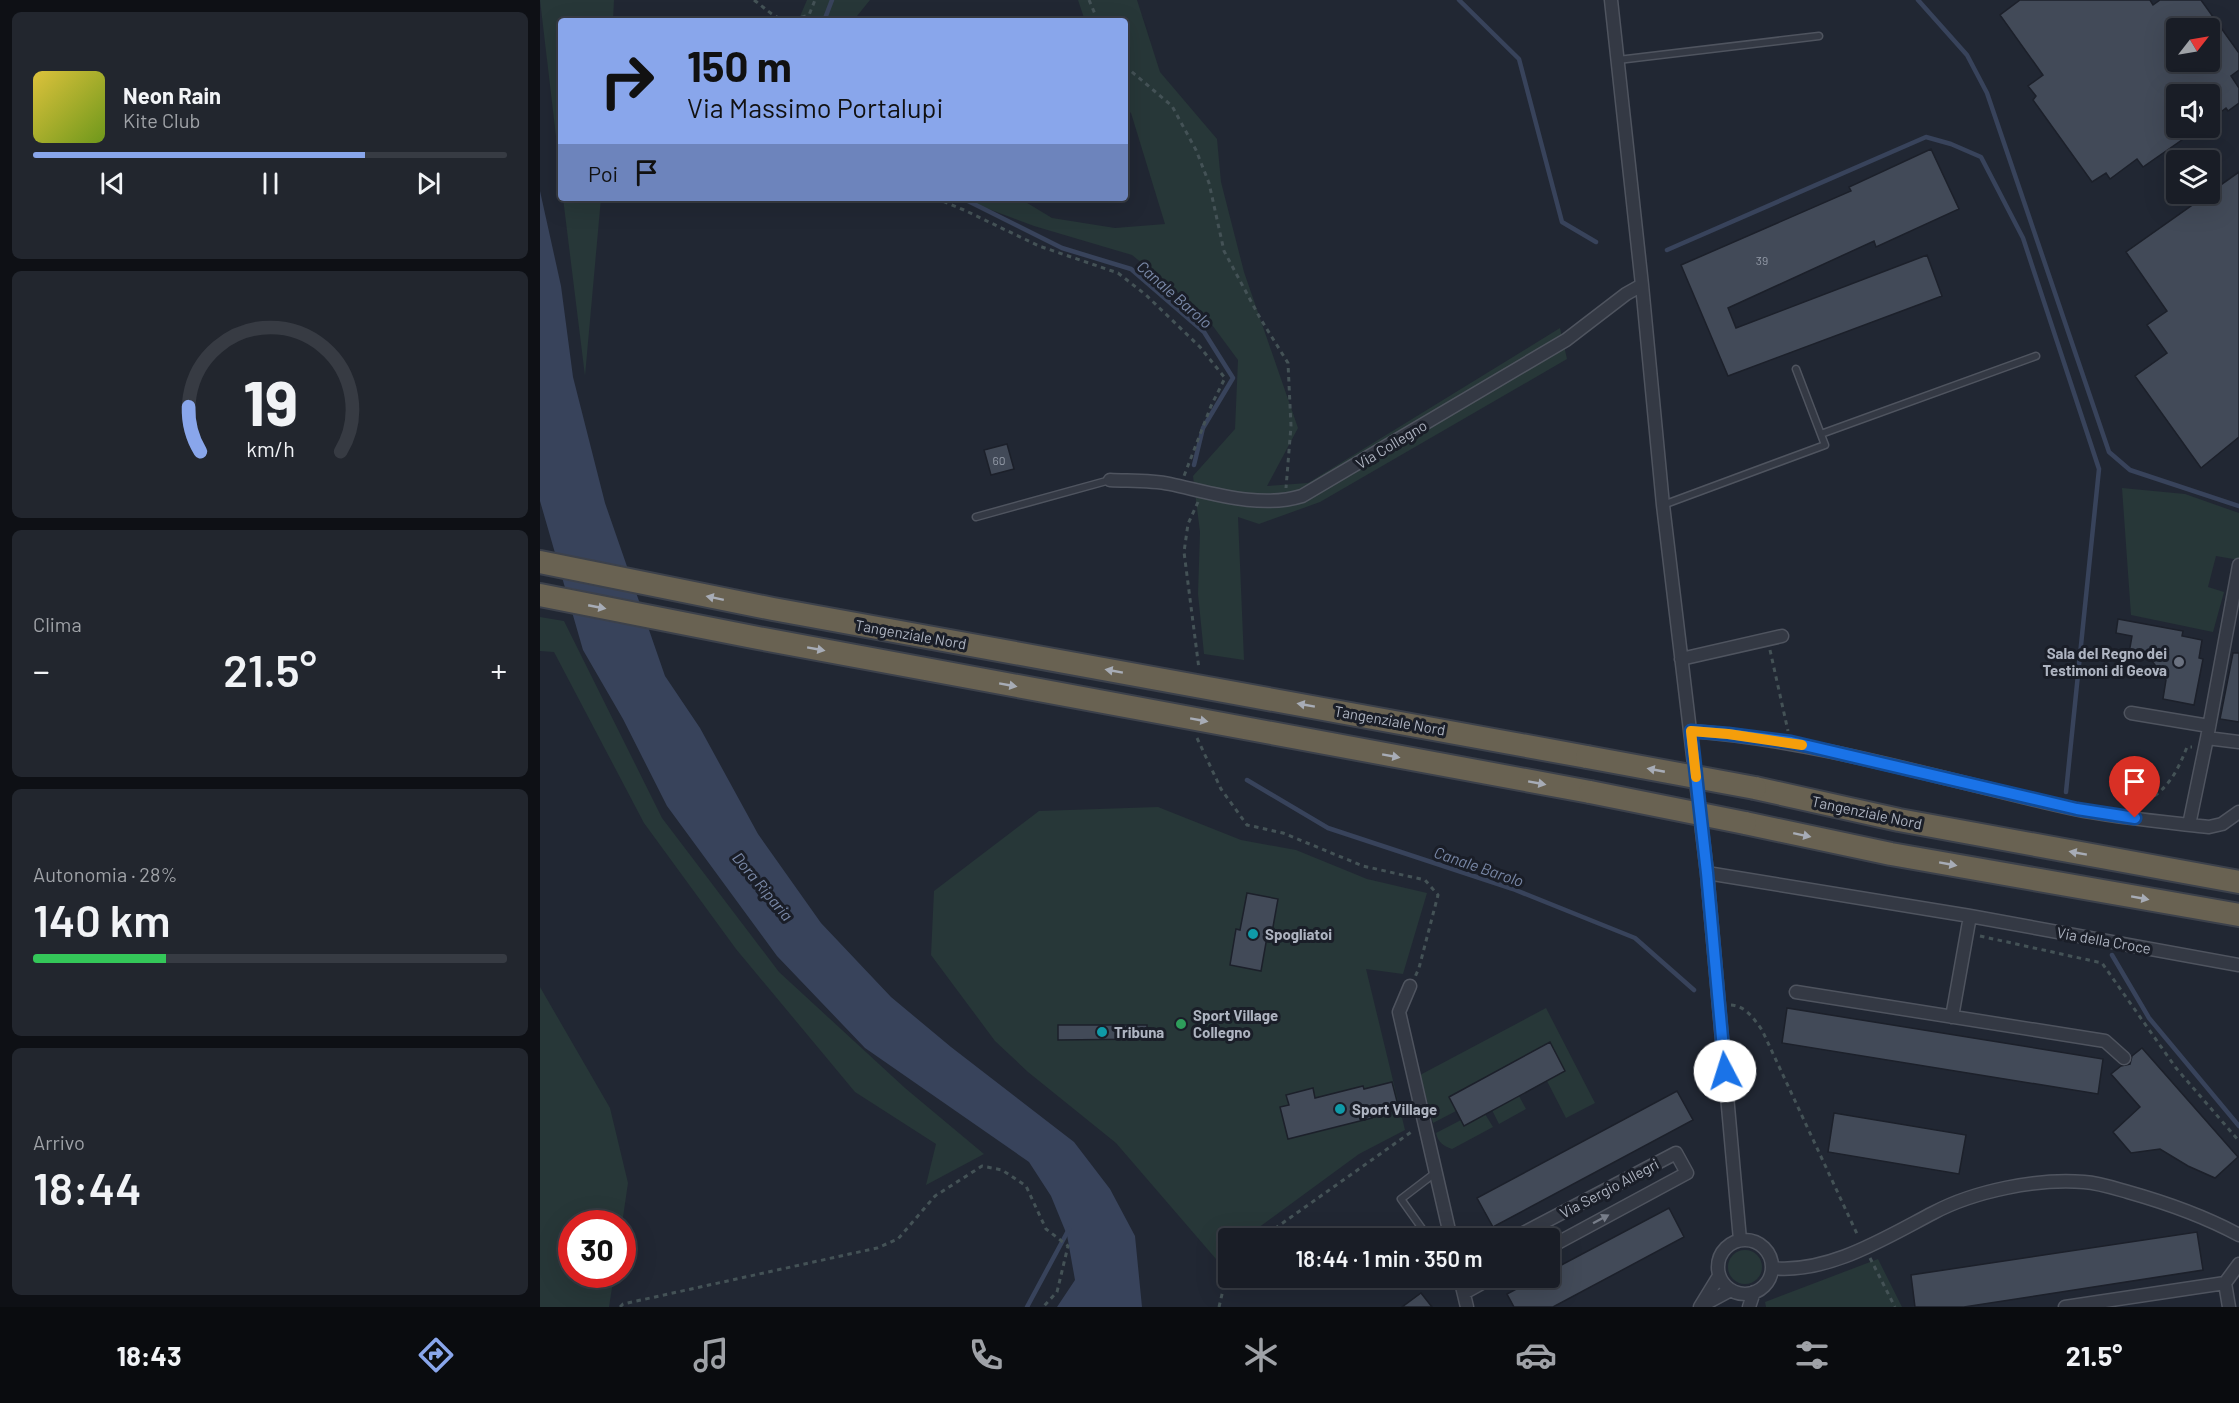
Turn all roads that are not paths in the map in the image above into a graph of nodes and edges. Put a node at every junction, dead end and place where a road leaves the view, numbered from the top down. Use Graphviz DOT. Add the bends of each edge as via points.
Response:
graph roads {
  1 [pos="1611,0"];
  2 [pos="1819,36"];
  3 [pos="1618,60"];
  4 [pos="1642,285"];
  5 [pos="2036,356"];
  6 [pos="1796,369"];
  7 [pos="1821,434"];
  8 [pos="1110,480"];
  9 [pos="1663,505"];
  10 [pos="976,517"];
  11 [pos="540,561"];
  12 [pos="2239,564"];
  13 [pos="540,595"];
  14 [pos="1782,636"];
  15 [pos="1682,659"];
  16 [pos="2131,713"];
  17 [pos="1691,731"];
  18 [pos="2207,737"];
  19 [pos="2239,742"];
  20 [pos="2239,812"];
  21 [pos="2189,825"];
  22 [pos="1707,873"];
  23 [pos="2239,882"];
  24 [pos="2239,915"];
  25 [pos="1970,916"];
  26 [pos="2239,965"];
  27 [pos="1410,986"];
  28 [pos="1796,992"];
  29 [pos="1952,1017"];
  30 [pos="2124,1058"];
  31 [pos="1436,1172"];
  32 [pos="1422,1228"];
  33 [pos="1448,1228"];
  34 [pos="1533,1228"];
  35 [pos="2239,1235"];
  36 [pos="1740,1240"];
  37 [pos="1560,1242"];
  38 [pos="2239,1264"];
  39 [pos="1772,1268"];
  40 [pos="1719,1276"];
  41 [pos="2225,1283"];
  42 [pos="1463,1288"];
  43 [pos="1473,1288"];
  44 [pos="1731,1290"];
  45 [pos="1754,1292"];
  46 [pos="1464,1293"];
  47 [pos="1467,1307"];
  48 [pos="1700,1307"];
  49 [pos="1749,1307"];
  50 [pos="2065,1307"];
  51 [pos="2229,1307"];
  1 -- 3 [label="street"];
  2 -- 3 [label="lane"];
  3 -- 4 [label="street"];
  4 -- 8 [label="street, Via Collegno" via="1556,346 1302,496 1268,502 1168,484"];
  4 -- 9 [label="street"];
  5 -- 7 [label="lane"];
  6 -- 7 [label="lane"];
  7 -- 9 [label="lane" via="1825,445"];
  8 -- 10 [label="lane"];
  9 -- 15 [label="street"];
  23 -- 11 [label="highway, Tangenziale Nord, one-way, bridge" via="1899,820 1755,788 773,609"];
  12 -- 18 [label="street"];
  13 -- 24 [label="highway, one-way, bridge" via="1590,792 1891,854"];
  14 -- 15 [label="street"];
  15 -- 17 [label="street"];
  16 -- 18 [label="street"];
  17 -- 21 [label="street" via="1791,742 2077,809"];
  17 -- 22 [label="street"];
  18 -- 19 [label="street"];
  18 -- 21 [label="street"];
  20 -- 21 [label="street" via="2215,826"];
  22 -- 25 [label="street, Via della Croce"];
  22 -- 36 [label="street"];
  25 -- 26 [label="street, Via della Croce"];
  25 -- 29 [label="street"];
  27 -- 31 [label="street" via="1399,1012"];
  28 -- 29 [label="street"];
  29 -- 30 [label="street" via="2104,1041"];
  31 -- 32 [label="lane" via="1401,1199"];
  31 -- 33 [label="street"];
  37 -- 34 [label="street, Via Sergio Allegri, one-way" via="1687,1173 1676,1153"];
  35 -- 39 [label="street" via="2143,1196 2091,1183 2057,1182 1960,1200 1865,1248 1806,1268"];
  36 -- 39 [label="street" via="1752,1240 1763,1246"];
  36 -- 40 [label="street" via="1721,1253"];
  38 -- 41 [label="street"];
  39 -- 45 [label="street" via="1763,1287"];
  40 -- 44 [label="street"];
  40 -- 48 [label="street"];
  41 -- 50 [label="street"];
  41 -- 51 [label="street"];
  42 -- 46 [label="street"];
  43 -- 46 [label="street"];
  44 -- 45 [label="street" via="1742,1294"];
  44 -- 48 [label="street"];
  45 -- 49 [label="street"];
  46 -- 47 [label="street"];
}
